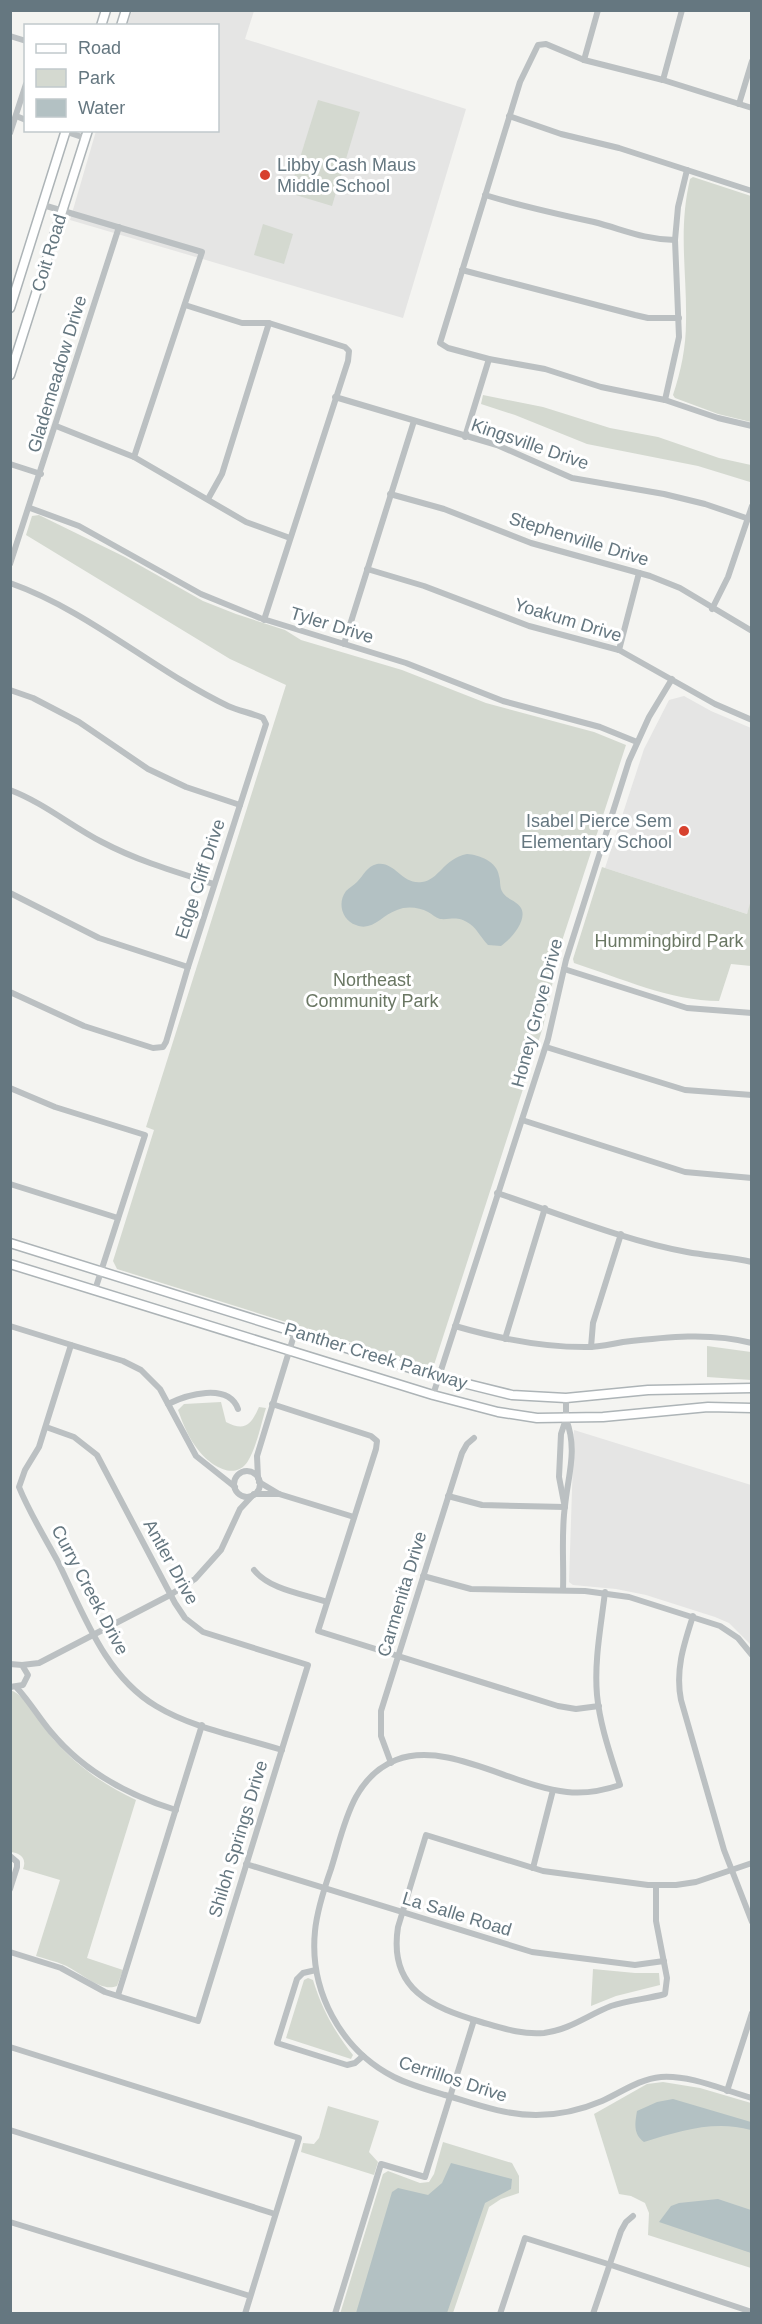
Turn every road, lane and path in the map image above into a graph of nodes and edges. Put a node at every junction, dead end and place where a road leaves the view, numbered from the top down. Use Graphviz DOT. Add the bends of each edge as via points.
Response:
graph roads {
  1 [pos="598,10"];
  2 [pos="682,10"];
  3 [pos="584,60"];
  4 [pos="752,61"];
  5 [pos="663,80"];
  6 [pos="24,90"];
  7 [pos="740,104"];
  8 [pos="752,108"];
  9 [pos="16,116"];
  10 [pos="509,116"];
  11 [pos="24,119"];
  12 [pos="64,132"];
  13 [pos="10,133"];
  14 [pos="86,134"];
  15 [pos="687,170"];
  16 [pos="752,190"];
  17 [pos="485,195"];
  18 [pos="43,205"];
  19 [pos="62,211"];
  20 [pos="119,227"];
  21 [pos="675,240"];
  22 [pos="462,270"];
  23 [pos="185,305"];
  24 [pos="10,308"];
  25 [pos="679,318"];
  26 [pos="268,323"];
  27 [pos="489,359"];
  28 [pos="10,375"];
  29 [pos="335,397"];
  30 [pos="665,400"];
  31 [pos="414,421"];
  32 [pos="56,426"];
  33 [pos="752,426"];
  34 [pos="465,437"];
  35 [pos="134,458"];
  36 [pos="10,464"];
  37 [pos="41,474"];
  38 [pos="390,494"];
  39 [pos="208,499"];
  40 [pos="752,506"];
  41 [pos="30,508"];
  42 [pos="749,520"];
  43 [pos="290,538"];
  44 [pos="10,564"];
  45 [pos="367,570"];
  46 [pos="639,573"];
  47 [pos="10,583"];
  48 [pos="712,609"];
  49 [pos="264,620"];
  50 [pos="752,631"];
  51 [pos="344,644"];
  52 [pos="619,650"];
  53 [pos="672,679"];
  54 [pos="10,690"];
  55 [pos="752,720"];
  56 [pos="637,742"];
  57 [pos="10,790"];
  58 [pos="240,805"];
  59 [pos="214,884"];
  60 [pos="10,893"];
  61 [pos="188,967"];
  62 [pos="564,969"];
  63 [pos="10,992"];
  64 [pos="752,1013"];
  65 [pos="546,1047"];
  66 [pos="10,1088"];
  67 [pos="752,1095"];
  68 [pos="522,1120"];
  69 [pos="752,1179"];
  70 [pos="10,1184"];
  71 [pos="497,1193"];
  72 [pos="545,1209"];
  73 [pos="118,1218"];
  74 [pos="621,1234"];
  75 [pos="10,1243"];
  76 [pos="752,1262"];
  77 [pos="10,1264"];
  78 [pos="101,1271"];
  79 [pos="95,1290"];
  80 [pos="10,1326"];
  81 [pos="455,1326"];
  82 [pos="295,1332"];
  83 [pos="505,1339"];
  84 [pos="752,1343"];
  85 [pos="71,1345"];
  86 [pos="591,1347"];
  87 [pos="289,1351"];
  88 [pos="439,1377"];
  89 [pos="752,1388"];
  90 [pos="433,1395"];
  91 [pos="566,1398"];
  92 [pos="168,1404"];
  93 [pos="272,1404"];
  94 [pos="752,1408"];
  95 [pos="238,1409"];
  96 [pos="566,1418"];
  97 [pos="46,1427"];
  98 [pos="474,1438"];
  99 [pos="257,1456"];
  100 [pos="245,1472"];
  101 [pos="238,1475"];
  102 [pos="223,1476"];
  103 [pos="259,1480"];
  104 [pos="236,1490"];
  105 [pos="279,1494"];
  106 [pos="254,1495"];
  107 [pos="448,1497"];
  108 [pos="565,1507"];
  109 [pos="240,1509"];
  110 [pos="354,1517"];
  111 [pos="254,1570"];
  112 [pos="423,1576"];
  113 [pos="564,1590"];
  114 [pos="605,1592"];
  115 [pos="171,1595"];
  116 [pos="327,1602"];
  117 [pos="693,1616"];
  118 [pos="94,1634"];
  119 [pos="752,1655"];
  120 [pos="398,1656"];
  121 [pos="15,1662"];
  122 [pos="39,1663"];
  123 [pos="308,1665"];
  124 [pos="27,1680"];
  125 [pos="12,1687"];
  126 [pos="30,1702"];
  127 [pos="599,1706"];
  128 [pos="202,1725"];
  129 [pos="282,1750"];
  130 [pos="391,1763"];
  131 [pos="553,1790"];
  132 [pos="176,1810"];
  133 [pos="10,1856"];
  134 [pos="752,1863"];
  135 [pos="246,1864"];
  136 [pos="532,1868"];
  137 [pos="732,1870"];
  138 [pos="656,1885"];
  139 [pos="10,1889"];
  140 [pos="325,1889"];
  141 [pos="402,1913"];
  142 [pos="752,1922"];
  143 [pos="10,1952"];
  144 [pos="664,1961"];
  145 [pos="316,1970"];
  146 [pos="118,1995"];
  147 [pos="752,2013"];
  148 [pos="474,2020"];
  149 [pos="10,2047"];
  150 [pos="363,2056"];
  151 [pos="727,2091"];
  152 [pos="451,2097"];
  153 [pos="752,2098"];
  154 [pos="10,2130"];
  155 [pos="275,2214"];
  156 [pos="633,2216"];
  157 [pos="10,2222"];
  158 [pos="608,2264"];
  159 [pos="250,2296"];
  160 [pos="752,2312"];
  161 [pos="245,2313"];
  162 [pos="335,2313"];
  163 [pos="500,2313"];
  164 [pos="592,2313"];
  1 -- 3 [label="street"];
  2 -- 5 [label="street"];
  3 -- 5 [label="street"];
  3 -- 10 [label="street" via="546,44 538,45"];
  4 -- 7 [label="street"];
  5 -- 7 [label="street"];
  6 -- 9 [label="street"];
  7 -- 8 [label="street"];
  9 -- 11 [label="street"];
  9 -- 13 [label="street"];
  10 -- 15 [label="street"];
  10 -- 17 [label="street"];
  12 -- 18 [label="main road, Coit Road"];
  14 -- 19 [label="main road, Coit Road"];
  15 -- 16 [label="street"];
  15 -- 21 [label="street"];
  17 -- 21 [label="street" via="641,237"];
  17 -- 22 [label="street"];
  18 -- 19 [label="street"];
  18 -- 24 [label="main road, Coit Road"];
  19 -- 20 [label="street"];
  19 -- 28 [label="main road, Coit Road"];
  20 -- 23 [label="street" via="202,252"];
  20 -- 32 [label="street, Glademeadow Drive"];
  21 -- 25 [label="street"];
  22 -- 25 [label="street" via="648,318"];
  22 -- 27 [label="street" via="440,343"];
  23 -- 26 [label="street" via="242,323"];
  23 -- 35 [label="street"];
  25 -- 30 [label="street" via="677,352"];
  26 -- 29 [label="street" via="347,348 349,356"];
  26 -- 39 [label="street" via="222,474"];
  27 -- 30 [label="street"];
  27 -- 34 [label="street"];
  29 -- 31 [label="street, Kingsville Drive"];
  29 -- 43 [label="street"];
  30 -- 33 [label="street"];
  31 -- 34 [label="street, Kingsville Drive"];
  31 -- 38 [label="street"];
  32 -- 35 [label="street"];
  32 -- 37 [label="street, Glademeadow Drive"];
  34 -- 42 [label="street, Kingsville Drive" via="497,446 572,478 664,494"];
  35 -- 39 [label="street"];
  36 -- 37 [label="street"];
  37 -- 41 [label="street, Glademeadow Drive"];
  38 -- 45 [label="street"];
  38 -- 46 [label="street, Stephenville Drive" via="444,509 531,543"];
  39 -- 43 [label="street" via="246,522"];
  40 -- 42 [label="street"];
  41 -- 44 [label="street, Glademeadow Drive"];
  41 -- 49 [label="street, Tyler Drive" via="79,526 201,594"];
  42 -- 48 [label="street"];
  43 -- 49 [label="street"];
  45 -- 51 [label="street"];
  45 -- 52 [label="street, Yoakum Drive" via="424,586 529,626"];
  46 -- 48 [label="street, Stephenville Drive" via="680,588"];
  46 -- 52 [label="street"];
  47 -- 58 [label="street, Edge Cliff Drive" via="55,602 229,706 265,721"];
  48 -- 50 [label="street, Stephenville Drive"];
  49 -- 51 [label="street, Tyler Drive"];
  51 -- 56 [label="street, Tyler Drive" via="406,663 503,701 600,727"];
  52 -- 53 [label="street, Yoakum Drive"];
  53 -- 55 [label="street, Yoakum Drive" via="715,705"];
  53 -- 56 [label="street, Honey Grove Drive"];
  54 -- 58 [label="street" via="79,722 148,769"];
  56 -- 62 [label="street, Honey Grove Drive"];
  57 -- 59 [label="street" via="27,796 102,842"];
  58 -- 59 [label="street, Edge Cliff Drive"];
  59 -- 61 [label="street, Edge Cliff Drive"];
  60 -- 61 [label="street" via="99,938"];
  61 -- 63 [label="street, Edge Cliff Drive" via="163,1047 153,1048 84,1026"];
  62 -- 64 [label="street" via="687,1008"];
  62 -- 65 [label="street, Honey Grove Drive"];
  65 -- 67 [label="street" via="685,1090"];
  65 -- 68 [label="street, Honey Grove Drive"];
  66 -- 73 [label="street" via="55,1107 145,1135"];
  68 -- 69 [label="street" via="686,1172"];
  68 -- 71 [label="street, Honey Grove Drive"];
  70 -- 73 [label="street"];
  71 -- 72 [label="street"];
  71 -- 81 [label="street, Honey Grove Drive"];
  72 -- 74 [label="street"];
  72 -- 83 [label="street"];
  73 -- 78 [label="street"];
  74 -- 76 [label="street" via="687,1252"];
  74 -- 86 [label="street" via="593,1323"];
  75 -- 78 [label="main road, Panther Creek Parkway"];
  77 -- 79 [label="main road, Panther Creek Parkway"];
  78 -- 79 [label="street"];
  78 -- 82 [label="main road, Panther Creek Parkway"];
  79 -- 87 [label="main road, Panther Creek Parkway"];
  80 -- 85 [label="street"];
  81 -- 83 [label="street"];
  81 -- 88 [label="street, Honey Grove Drive"];
  82 -- 87 [label="street"];
  82 -- 88 [label="main road, Panther Creek Parkway"];
  83 -- 86 [label="street"];
  84 -- 86 [label="street" via="684,1336"];
  85 -- 92 [label="street" via="141,1370 156,1383"];
  85 -- 97 [label="street"];
  87 -- 90 [label="main road, Panther Creek Parkway"];
  87 -- 93 [label="street"];
  88 -- 90 [label="street, Honey Grove Drive"];
  88 -- 91 [label="main road, Panther Creek Parkway" via="512,1395"];
  89 -- 91 [label="main road, Panther Creek Parkway" via="648,1390"];
  90 -- 96 [label="main road, Panther Creek Parkway" via="518,1415"];
  91 -- 96 [label="street"];
  92 -- 95 [label="street" via="193,1394 212,1394 225,1396"];
  92 -- 102 [label="street" via="196,1456"];
  93 -- 99 [label="street"];
  93 -- 110 [label="street" via="376,1439"];
  94 -- 96 [label="main road, Panther Creek Parkway" via="708,1407"];
  96 -- 108 [label="street" via="561,1434 559,1477"];
  96 -- 108 [label="street" via="572,1433 571,1477"];
  97 -- 115 [label="street, Antler Drive" via="74,1437 97,1455"];
  97 -- 118 [label="street, Curry Creek Drive" via="20,1489"];
  98 -- 107 [label="street, Carmenita Drive" via="462,1453"];
  99 -- 100 [label="street"];
  99 -- 103 [label="street"];
  100 -- 101 [label="street"];
  100 -- 103 [label="street" via="253,1473"];
  101 -- 102 [label="street"];
  101 -- 104 [label="street"];
  102 -- 104 [label="street"];
  103 -- 105 [label="street"];
  103 -- 106 [label="street"];
  104 -- 106 [label="street" via="245,1496"];
  104 -- 109 [label="street"];
  105 -- 106 [label="street"];
  105 -- 110 [label="street"];
  106 -- 109 [label="street"];
  107 -- 108 [label="street" via="482,1505"];
  107 -- 112 [label="street, Carmenita Drive"];
  108 -- 113 [label="street"];
  109 -- 115 [label="street" via="215,1558 195,1579"];
  110 -- 116 [label="street"];
  111 -- 116 [label="street" via="272,1584"];
  112 -- 113 [label="street" via="471,1589"];
  112 -- 120 [label="street, Carmenita Drive"];
  113 -- 114 [label="street"];
  114 -- 117 [label="street"];
  114 -- 127 [label="street" via="597,1659"];
  115 -- 118 [label="street"];
  115 -- 123 [label="street, Antler Drive" via="185,1618 204,1632"];
  116 -- 120 [label="street" via="318,1631"];
  117 -- 119 [label="street" via="726,1629"];
  117 -- 137 [label="street" via="680,1661 680,1693"];
  118 -- 122 [label="street"];
  118 -- 128 [label="street, Curry Creek Drive" via="114,1668 140,1695 172,1714"];
  120 -- 127 [label="street" via="564,1707"];
  120 -- 130 [label="street, Carmenita Drive" via="380,1724 382,1743"];
  121 -- 122 [label="street"];
  121 -- 124 [label="street" via="27,1670"];
  122 -- 124 [label="street"];
  123 -- 129 [label="street, Shiloh Springs Drive"];
  124 -- 125 [label="street"];
  124 -- 126 [label="street"];
  125 -- 126 [label="street"];
  126 -- 132 [label="street" via="58,1741 94,1773 136,1796"];
  127 -- 131 [label="street" via="620,1785 584,1793"];
  128 -- 129 [label="street, Curry Creek Drive"];
  128 -- 132 [label="street"];
  129 -- 135 [label="street, Shiloh Springs Drive"];
  130 -- 131 [label="street" via="416,1755 443,1756"];
  130 -- 140 [label="street, Cerrillos Drive" via="367,1780 354,1798"];
  131 -- 136 [label="street"];
  132 -- 146 [label="street"];
  133 -- 139 [label="street" via="17,1862"];
  134 -- 137 [label="street"];
  135 -- 140 [label="street, La Salle Road"];
  135 -- 146 [label="street, Shiloh Springs Drive" via="198,2021"];
  136 -- 138 [label="street"];
  136 -- 141 [label="street" via="426,1835"];
  137 -- 138 [label="street" via="696,1882"];
  137 -- 142 [label="street"];
  138 -- 144 [label="street" via="656,1921"];
  140 -- 141 [label="street, La Salle Road"];
  140 -- 145 [label="street, Cerrillos Drive" via="315,1930"];
  141 -- 144 [label="street, La Salle Road" via="532,1952 635,1965"];
  141 -- 148 [label="street" via="396,1948 408,1982 434,2006"];
  143 -- 146 [label="street" via="61,1968 96,1988"];
  144 -- 148 [label="street" via="665,1994 620,2003 564,2028 542,2033 511,2031"];
  145 -- 150 [label="street, Cerrillos Drive" via="332,2017"];
  145 -- 150 [label="street" via="297,1979 277,2043 347,2065"];
  147 -- 151 [label="street"];
  148 -- 152 [label="street"];
  149 -- 155 [label="street" via="299,2138"];
  150 -- 152 [label="street, Cerrillos Drive" via="401,2080"];
  151 -- 152 [label="street, Cerrillos Drive" via="687,2079 658,2078 584,2108 534,2115 494,2110"];
  151 -- 153 [label="street, Cerrillos Drive"];
  152 -- 162 [label="street" via="425,2177 381,2164"];
  154 -- 155 [label="street"];
  155 -- 159 [label="street"];
  156 -- 158 [label="street" via="621,2231"];
  157 -- 159 [label="street"];
  158 -- 160 [label="street"];
  158 -- 163 [label="street" via="525,2238"];
  158 -- 164 [label="street"];
  159 -- 161 [label="street"];
}
